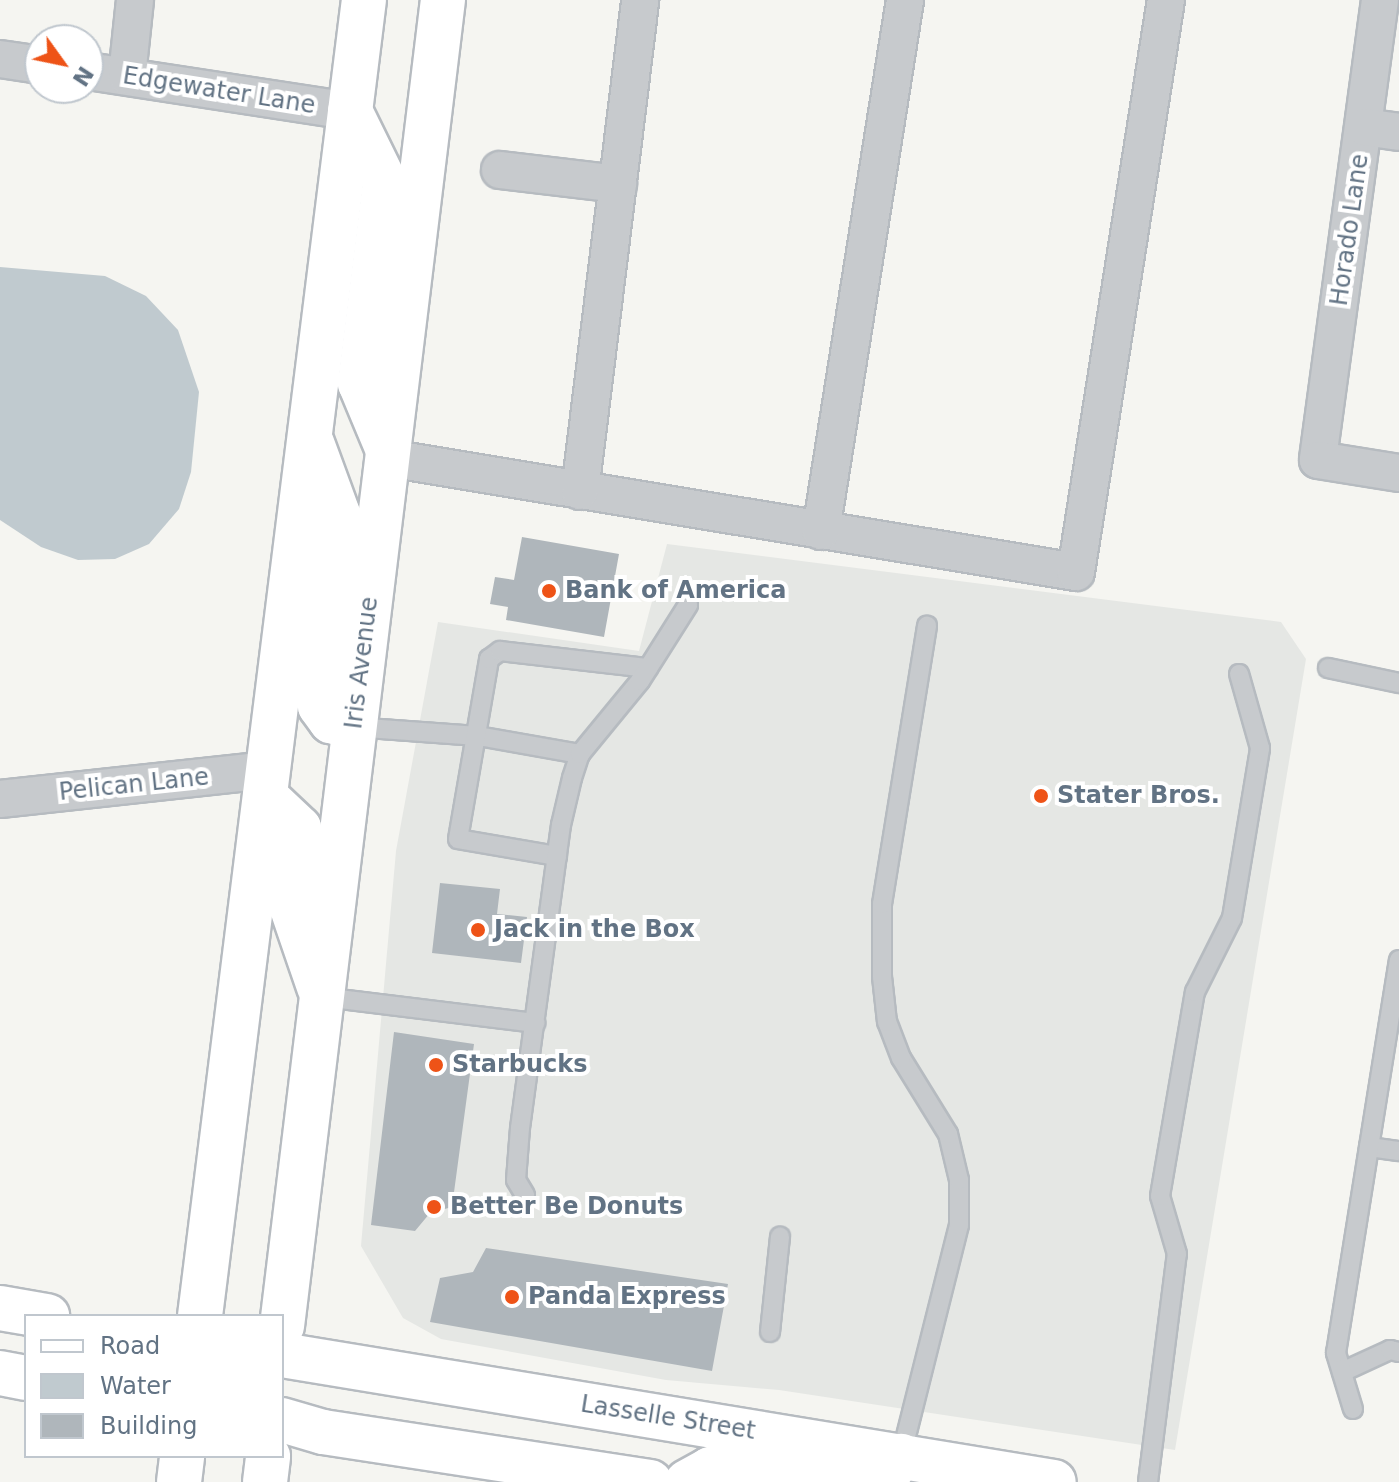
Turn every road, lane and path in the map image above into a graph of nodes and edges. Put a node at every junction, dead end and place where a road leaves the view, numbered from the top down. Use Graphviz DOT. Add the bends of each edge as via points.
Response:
graph roads {
  1 [pos="135,0"];
  2 [pos="364,0"];
  3 [pos="443,0"];
  4 [pos="640,0"];
  5 [pos="905,0"];
  6 [pos="1166,0"];
  7 [pos="1380,0"];
  8 [pos="0,59"];
  9 [pos="24,63"];
  10 [pos="104,73"];
  11 [pos="127,76"];
  12 [pos="350,111"];
  13 [pos="1382,129"];
  14 [pos="500,170"];
  15 [pos="618,184"];
  16 [pos="310,437"];
  17 [pos="388,454"];
  18 [pos="1399,473"];
  19 [pos="580,491"];
  20 [pos="821,531"];
  21 [pos="688,605"];
  22 [pos="927,626"];
  23 [pos="648,668"];
  24 [pos="1328,668"];
  25 [pos="1239,674"];
  26 [pos="1399,683"];
  27 [pos="353,727"];
  28 [pos="478,736"];
  29 [pos="580,754"];
  30 [pos="267,783"];
  31 [pos="0,799"];
  32 [pos="557,856"];
  33 [pos="1399,960"];
  34 [pos="323,997"];
  35 [pos="535,1023"];
  36 [pos="1369,1147"];
  37 [pos="1399,1151"];
  38 [pos="525,1195"];
  39 [pos="780,1237"];
  40 [pos="0,1308"];
  41 [pos="35,1314"];
  42 [pos="200,1314"];
  43 [pos="283,1314"];
  44 [pos="770,1332"];
  45 [pos="1399,1352"];
  46 [pos="284,1355"];
  47 [pos="1342,1372"];
  48 [pos="0,1373"];
  49 [pos="24,1378"];
  50 [pos="1353,1409"];
  51 [pos="284,1421"];
  52 [pos="901,1456"];
  53 [pos="182,1458"];
  54 [pos="268,1458"];
  55 [pos="179,1482"];
  56 [pos="265,1482"];
  57 [pos="650,1482"];
  58 [pos="687,1482"];
  59 [pos="1054,1482"];
  60 [pos="1148,1482"];
  1 -- 11 [label="street"];
  2 -- 12 [label="main road"];
  3 -- 17 [label="main road, Iris Avenue"];
  4 -- 15 [label="street"];
  5 -- 20 [label="street"];
  6 -- 20 [label="street" via="1076,572"];
  7 -- 13 [label="street, Horado Lane"];
  8 -- 9 [label="street"];
  10 -- 11 [label="street, Edgewater Lane"];
  11 -- 12 [label="street, Edgewater Lane"];
  12 -- 16 [label="main road"];
  12 -- 17 [label="main road" via="385,182 360,383"];
  13 -- 18 [label="street, Horado Lane" via="1318,460"];
  14 -- 15 [label="street"];
  15 -- 19 [label="street"];
  16 -- 27 [label="main road" via="338,514 318,677 320,706 331,721"];
  16 -- 30 [label="main road"];
  17 -- 19 [label="street"];
  17 -- 27 [label="main road, Iris Avenue"];
  19 -- 20 [label="street"];
  21 -- 23 [label="lane"];
  22 -- 52 [label="lane" via="882,904 882,977 887,1022 901,1058 948,1134 959,1180 959,1225"];
  23 -- 28 [label="lane" via="500,651 489,659"];
  23 -- 29 [label="lane"];
  24 -- 26 [label="lane"];
  25 -- 60 [label="lane" via="1260,748 1232,918 1195,992 1160,1196 1177,1254"];
  27 -- 28 [label="lane"];
  27 -- 34 [label="main road, Iris Avenue"];
  28 -- 29 [label="lane"];
  28 -- 32 [label="lane" via="458,839"];
  29 -- 32 [label="lane"];
  30 -- 31 [label="street, Pelican Lane"];
  30 -- 34 [label="main road" via="299,828 291,905"];
  30 -- 42 [label="main road"];
  32 -- 35 [label="lane"];
  33 -- 36 [label="lane"];
  34 -- 35 [label="lane"];
  34 -- 43 [label="main road, Iris Avenue"];
  35 -- 38 [label="lane" via="516,1180"];
  36 -- 37 [label="lane"];
  36 -- 47 [label="lane" via="1336,1353"];
  39 -- 44 [label="lane"];
  40 -- 41 [label="main road"];
  45 -- 47 [label="lane" via="1390,1350"];
  46 -- 52 [label="main road, Lasselle Street"];
  47 -- 50 [label="lane"];
  48 -- 49 [label="main road"];
  51 -- 57 [label="main road" via="323,1432"];
  52 -- 58 [label="main road" via="889,1473 864,1480 737,1464 710,1469"];
  52 -- 59 [label="main road, Lasselle Street"];
  53 -- 55 [label="main road"];
  54 -- 56 [label="main road"];
}
